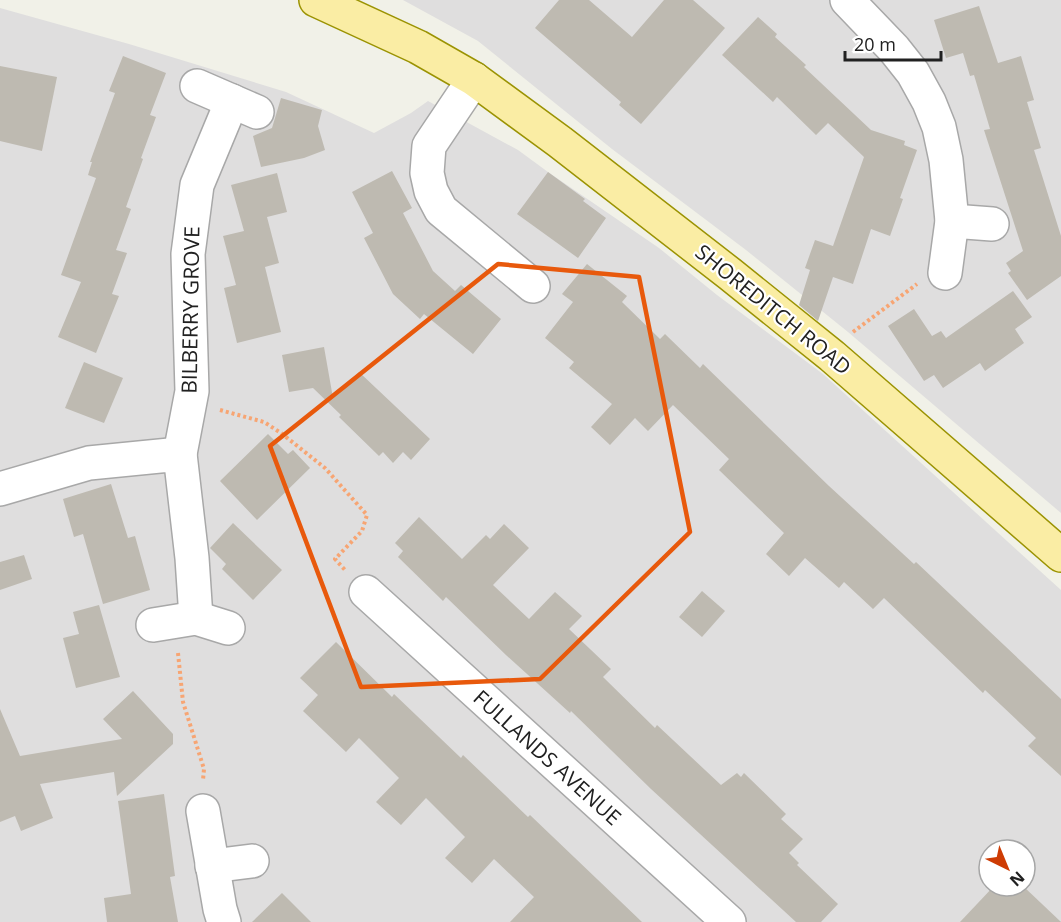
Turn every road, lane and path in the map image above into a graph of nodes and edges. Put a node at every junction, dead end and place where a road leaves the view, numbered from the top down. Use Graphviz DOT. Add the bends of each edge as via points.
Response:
graph roads {
  1 [pos="316,0"];
  2 [pos="847,0"];
  3 [pos="474,79"];
  4 [pos="197,86"];
  5 [pos="952,221"];
  6 [pos="992,224"];
  7 [pos="945,273"];
  8 [pos="533,286"];
  9 [pos="832,357"];
  10 [pos="189,405"];
  11 [pos="180,454"];
  12 [pos="0,489"];
  13 [pos="1061,555"];
  14 [pos="366,592"];
  15 [pos="174,622"];
  16 [pos="228,628"];
  17 [pos="203,811"];
  18 [pos="252,861"];
  19 [pos="212,866"];
  20 [pos="224,922"];
  21 [pos="729,922"];
  1 -- 3 [label="main road, SHOREDITCH ROAD" via="408,42"];
  2 -- 5 [label="street" via="894,49 929,102 946,160"];
  3 -- 8 [label="street" via="429,146 427,173 431,191 441,210"];
  3 -- 9 [label="main road, SHOREDITCH ROAD" via="721,266"];
  4 -- 10 [label="street, BILBERRY GROVE" via="244,106 197,185 188,254 192,391"];
  5 -- 6 [label="street"];
  5 -- 7 [label="street"];
  7 -- 9 [label="path" via="921,281 855,329"];
  9 -- 13 [label="main road, SHOREDITCH ROAD"];
  10 -- 11 [label="street, BILBERRY GROVE"];
  10 -- 14 [label="path" via="264,422 325,468 367,515 362,531 334,559"];
  11 -- 12 [label="street" via="89,463"];
  11 -- 15 [label="street, BILBERRY GROVE" via="192,558"];
  14 -- 21 [label="street, FULLANDS AVENUE"];
  15 -- 16 [label="street"];
  15 -- 17 [label="path" via="183,702 204,769"];
  17 -- 19 [label="street"];
  18 -- 19 [label="street"];
  19 -- 20 [label="street"];
}
